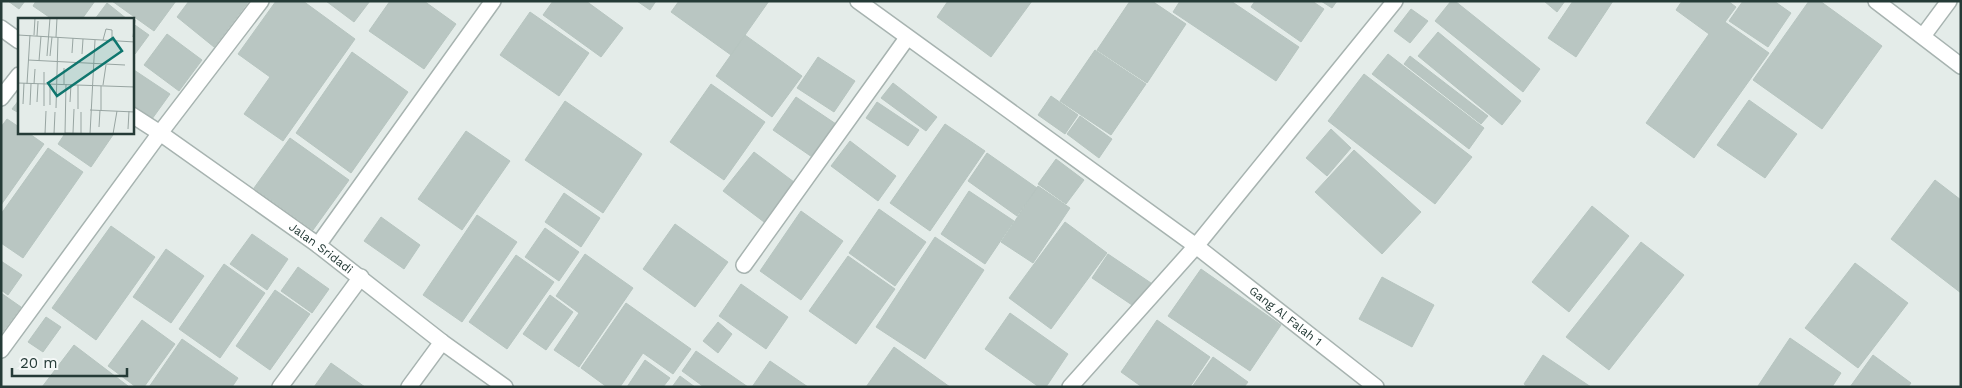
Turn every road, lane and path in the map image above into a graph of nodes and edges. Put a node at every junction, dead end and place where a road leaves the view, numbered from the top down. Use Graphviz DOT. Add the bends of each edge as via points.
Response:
graph roads {
  1 [pos="261,1"];
  2 [pos="493,1"];
  3 [pos="858,1"];
  4 [pos="1395,1"];
  5 [pos="1876,1"];
  6 [pos="1949,1"];
  7 [pos="1,28"];
  8 [pos="1923,36"];
  9 [pos="907,38"];
  10 [pos="18,40"];
  11 [pos="1961,66"];
  12 [pos="18,76"];
  13 [pos="1,98"];
  14 [pos="134,116"];
  15 [pos="160,133"];
  16 [pos="318,245"];
  17 [pos="1196,246"];
  18 [pos="744,265"];
  19 [pos="361,277"];
  20 [pos="442,342"];
  21 [pos="1,350"];
  22 [pos="280,387"];
  23 [pos="410,387"];
  24 [pos="505,387"];
  25 [pos="1070,387"];
  26 [pos="1376,387"];
  1 -- 15 [label="street"];
  2 -- 16 [label="street"];
  3 -- 9 [label="street, Gang Al Falah 1"];
  4 -- 17 [label="street"];
  5 -- 8 [label="street"];
  6 -- 8 [label="street"];
  7 -- 10 [label="street"];
  8 -- 11 [label="street"];
  9 -- 17 [label="street, Gang Al Falah 1"];
  9 -- 18 [label="street"];
  12 -- 13 [label="street"];
  14 -- 15 [label="street, Jalan Sridadi"];
  15 -- 16 [label="street, Jalan Sridadi"];
  15 -- 21 [label="street"];
  16 -- 19 [label="street, Jalan Sridadi"];
  17 -- 25 [label="street"];
  17 -- 26 [label="street, Gang Al Falah 1"];
  19 -- 20 [label="street, Jalan Sridadi"];
  19 -- 22 [label="street"];
  20 -- 23 [label="street"];
  20 -- 24 [label="street, Jalan Sridadi"];
}
